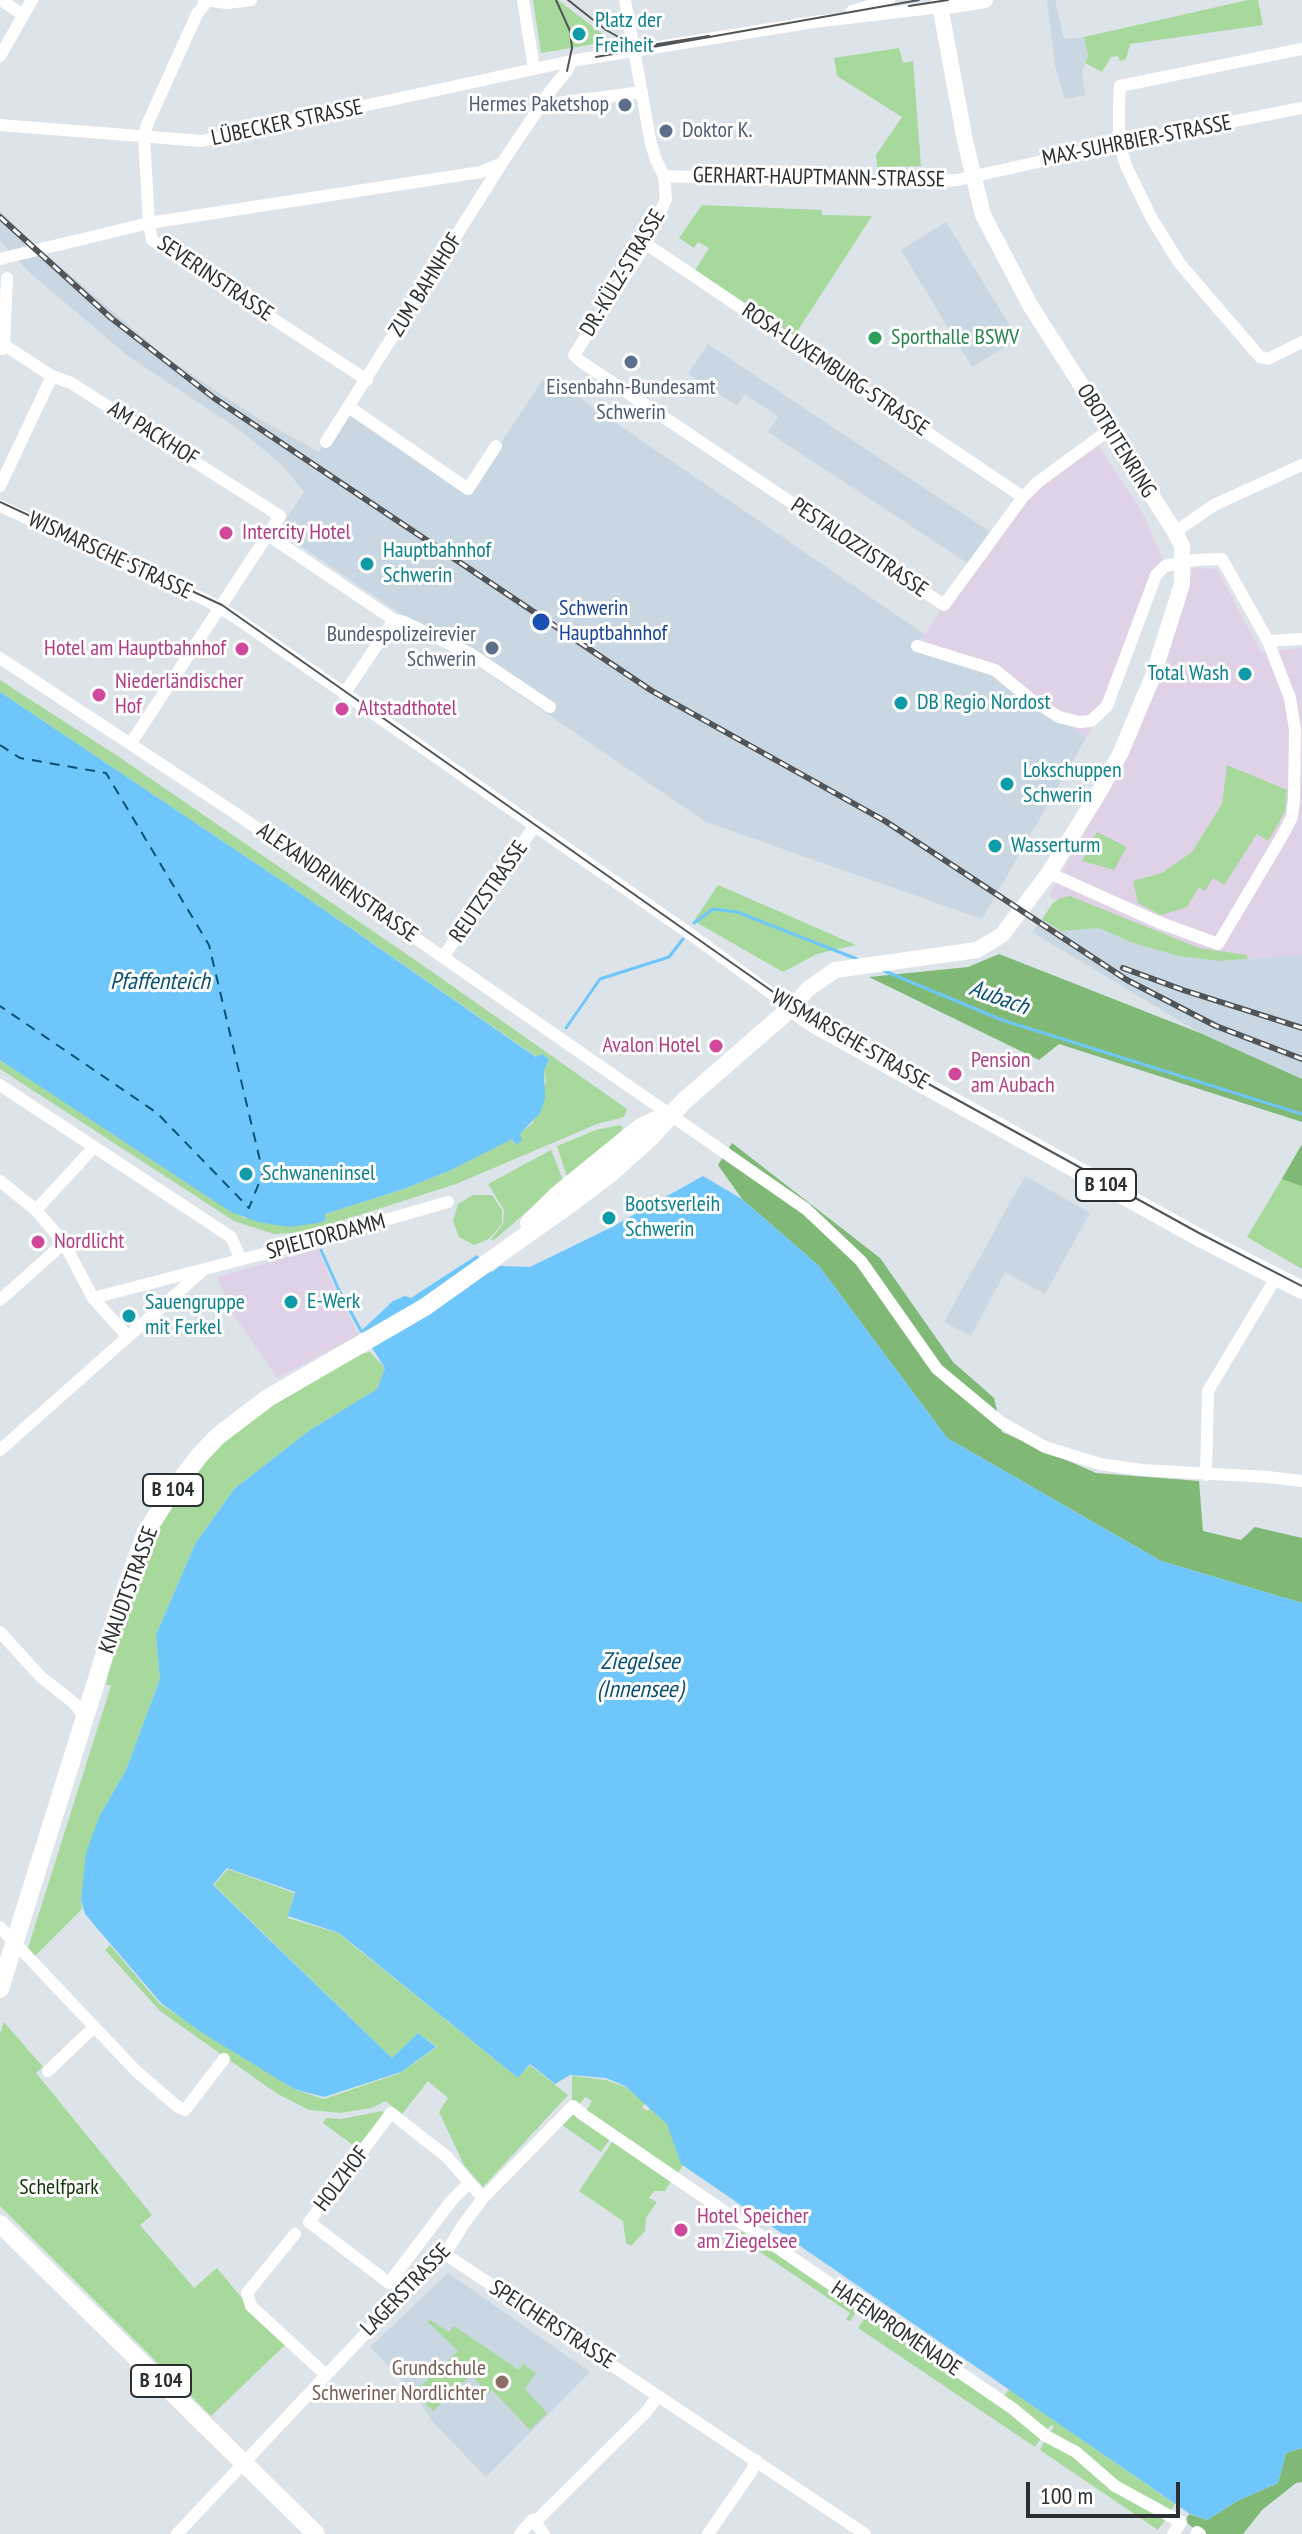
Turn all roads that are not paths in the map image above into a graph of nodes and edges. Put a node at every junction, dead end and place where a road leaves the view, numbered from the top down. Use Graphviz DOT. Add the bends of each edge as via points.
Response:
graph roads {
  1 [pos="1,0"];
  2 [pos="32,0"];
  3 [pos="251,0"];
  4 [pos="523,0"];
  5 [pos="625,0"];
  6 [pos="889,0"];
  7 [pos="985,0"];
  8 [pos="206,1"];
  9 [pos="939,3"];
  10 [pos="23,15"];
  11 [pos="814,22"];
  12 [pos="1302,49"];
  13 [pos="634,50"];
  14 [pos="0,56"];
  15 [pos="571,61"];
  16 [pos="534,69"];
  17 [pos="642,92"];
  18 [pos="558,103"];
  19 [pos="1302,108"];
  20 [pos="0,125"];
  21 [pos="144,137"];
  22 [pos="1119,144"];
  23 [pos="502,163"];
  24 [pos="664,176"];
  25 [pos="973,177"];
  26 [pos="149,223"];
  27 [pos="646,244"];
  28 [pos="5,258"];
  29 [pos="7,278"];
  30 [pos="1302,342"];
  31 [pos="2,349"];
  32 [pos="574,355"];
  33 [pos="52,376"];
  34 [pos="367,380"];
  35 [pos="349,407"];
  36 [pos="1109,430"];
  37 [pos="326,442"];
  38 [pos="496,446"];
  39 [pos="1302,465"];
  40 [pos="0,486"];
  41 [pos="1023,497"];
  42 [pos="0,506"];
  43 [pos="1175,532"];
  44 [pos="268,535"];
  45 [pos="1183,562"];
  46 [pos="220,608"];
  47 [pos="394,620"];
  48 [pos="1302,639"];
  49 [pos="1268,641"];
  50 [pos="917,646"];
  51 [pos="0,658"];
  52 [pos="344,694"];
  53 [pos="550,707"];
  54 [pos="131,743"];
  55 [pos="534,827"];
  56 [pos="1049,873"];
  57 [pos="443,957"];
  58 [pos="791,1008"];
  59 [pos="0,1085"];
  60 [pos="670,1114"];
  61 [pos="94,1147"];
  62 [pos="0,1181"];
  63 [pos="448,1202"];
  64 [pos="36,1210"];
  65 [pos="64,1243"];
  66 [pos="241,1260"];
  67 [pos="203,1270"];
  68 [pos="1277,1276"];
  69 [pos="1302,1290"];
  70 [pos="93,1298"];
  71 [pos="0,1300"];
  72 [pos="127,1336"];
  73 [pos="0,1450"];
  74 [pos="1206,1475"];
  75 [pos="1302,1481"];
  76 [pos="0,1632"];
  77 [pos="86,1719"];
  78 [pos="0,1927"];
  79 [pos="14,1942"];
  80 [pos="0,1989"];
  81 [pos="94,2027"];
  82 [pos="224,2059"];
  83 [pos="48,2071"];
  84 [pos="569,2109"];
  85 [pos="469,2183"];
  86 [pos="483,2198"];
  87 [pos="0,2224"];
  88 [pos="295,2234"];
  89 [pos="445,2254"];
  90 [pos="326,2375"];
  91 [pos="658,2396"];
  92 [pos="756,2460"];
  93 [pos="245,2464"];
  94 [pos="538,2519"];
  95 [pos="177,2534"];
  96 [pos="316,2534"];
  97 [pos="520,2534"];
  98 [pos="544,2534"];
  99 [pos="708,2534"];
  100 [pos="865,2534"];
  101 [pos="1173,2534"];
  1 -- 10 [label="street"];
  2 -- 10 [label="street"];
  3 -- 8 [label="street"];
  4 -- 16 [label="street"];
  5 -- 13 [label="street"];
  6 -- 11 [label="street"];
  7 -- 9 [label="street"];
  8 -- 21 [label="street, SEVERINSTRASSE"];
  9 -- 11 [label="street"];
  9 -- 25 [label="street, OBOTRITENRING"];
  10 -- 14 [label="street"];
  11 -- 13 [label="street, LÜBECKER STRASSE"];
  12 -- 22 [label="street" via="1120,86"];
  13 -- 15 [label="street, LÜBECKER STRASSE"];
  13 -- 17 [label="street, DR.-KÜLZ-STRASSE"];
  15 -- 16 [label="street, LÜBECKER STRASSE"];
  15 -- 23 [label="street, ZUM BAHNHOF"];
  16 -- 21 [label="street, LÜBECKER STRASSE" via="202,141"];
  17 -- 18 [label="street"];
  17 -- 24 [label="street, DR.-KÜLZ-STRASSE" via="653,153"];
  19 -- 22 [label="street, MAX-SUHRBIER-STRASSE"];
  20 -- 21 [label="street, LÜBECKER STRASSE"];
  21 -- 26 [label="street, SEVERINSTRASSE"];
  22 -- 25 [label="street, MAX-SUHRBIER-STRASSE"];
  22 -- 30 [label="street" via="1166,244 1260,357 1268,359"];
  23 -- 26 [label="street" via="481,172"];
  23 -- 34 [label="street, ZUM BAHNHOF"];
  24 -- 25 [label="street, GERHART-HAUPTMANN-STRASSE" via="899,183"];
  24 -- 27 [label="street, DR.-KÜLZ-STRASSE" via="666,199"];
  25 -- 36 [label="street, OBOTRITENRING" via="983,215 1006,264"];
  26 -- 28 [label="street"];
  26 -- 34 [label="street, SEVERINSTRASSE" via="152,240"];
  27 -- 32 [label="street, DR.-KÜLZ-STRASSE"];
  27 -- 41 [label="street, ROSA-LUXEMBURG-STRASSE"];
  29 -- 31 [label="street"];
  31 -- 33 [label="street, AM PACKHOF"];
  32 -- 41 [label="street, PESTALOZZISTRASSE" via="944,605"];
  33 -- 40 [label="street"];
  33 -- 44 [label="street, AM PACKHOF" via="280,516"];
  34 -- 35 [label="street, ZUM BAHNHOF"];
  35 -- 37 [label="street, ZUM BAHNHOF"];
  35 -- 38 [label="street" via="468,489"];
  36 -- 41 [label="street, PESTALOZZISTRASSE"];
  36 -- 43 [label="street, OBOTRITENRING"];
  39 -- 43 [label="street" via="1214,505"];
  42 -- 46 [label="street, WISMARSCHE STRASSE"];
  43 -- 45 [label="street, OBOTRITENRING"];
  44 -- 46 [label="street"];
  44 -- 47 [label="street"];
  45 -- 49 [label="street" via="1222,559"];
  45 -- 50 [label="street" via="1165,566 1156,575 1107,706 1091,721 1059,717 995,670"];
  45 -- 56 [label="street, OBOTRITENRING" via="1176,608 1121,752"];
  46 -- 52 [label="street, WISMARSCHE STRASSE"];
  46 -- 54 [label="street"];
  47 -- 52 [label="street"];
  47 -- 53 [label="street" via="471,654"];
  48 -- 49 [label="street"];
  49 -- 56 [label="street" via="1290,698 1295,730 1292,817 1218,944"];
  51 -- 54 [label="street, ALEXANDRINENSTRASSE"];
  52 -- 55 [label="street, WISMARSCHE STRASSE"];
  54 -- 57 [label="street, ALEXANDRINENSTRASSE"];
  55 -- 57 [label="street, REUTZSTRASSE"];
  55 -- 58 [label="street, WISMARSCHE STRASSE"];
  56 -- 58 [label="street, OBOTRITENRING" via="1002,935 977,950 835,970"];
  57 -- 60 [label="street, ALEXANDRINENSTRASSE"];
  58 -- 60 [label="main road, B 104"];
  58 -- 68 [label="main road, WISMARSCHE STRASSE / B 104"];
  59 -- 61 [label="street"];
  60 -- 74 [label="street, ALEXANDRINENSTRASSE" via="817,1218 861,1261 937,1369 1002,1423 1075,1458"];
  60 -- 77 [label="main road, KNAUDTSTRASSE / B 104" via="611,1173 425,1307 242,1416 199,1456 146,1532"];
  61 -- 64 [label="street"];
  61 -- 66 [label="street" via="231,1237"];
  62 -- 64 [label="street"];
  63 -- 66 [label="street, SPIELTORDAMM"];
  64 -- 65 [label="street"];
  65 -- 70 [label="street"];
  65 -- 71 [label="street"];
  66 -- 67 [label="street, SPIELTORDAMM"];
  67 -- 70 [label="street, SPIELTORDAMM"];
  67 -- 72 [label="street"];
  68 -- 69 [label="main road, WISMARSCHE STRASSE / B 104"];
  68 -- 74 [label="street" via="1208,1391"];
  70 -- 72 [label="street"];
  72 -- 73 [label="street"];
  74 -- 75 [label="street, ALEXANDRINENSTRASSE"];
  76 -- 77 [label="street"];
  77 -- 79 [label="main road, KNAUDTSTRASSE / B 104"];
  78 -- 79 [label="street"];
  79 -- 80 [label="main road, KNAUDTSTRASSE / B 104"];
  79 -- 81 [label="street"];
  81 -- 82 [label="street" via="136,2071 185,2110"];
  81 -- 83 [label="street"];
  84 -- 86 [label="street, LAGERSTRASSE"];
  84 -- 101 [label="street, HAFENPROMENADE" via="1076,2452 1115,2486 1181,2522"];
  85 -- 85 [label="street, HOLZHOF" via="447,2157 391,2113 309,2222 389,2283"];
  85 -- 86 [label="street, HOLZHOF"];
  86 -- 89 [label="street, LAGERSTRASSE"];
  87 -- 93 [label="main road, B 104"];
  88 -- 90 [label="street" via="247,2293 251,2306"];
  89 -- 90 [label="street, LAGERSTRASSE"];
  89 -- 91 [label="street, SPEICHERSTRASSE"];
  90 -- 93 [label="street, LAGERSTRASSE"];
  91 -- 92 [label="street, SPEICHERSTRASSE"];
  91 -- 94 [label="street"];
  92 -- 99 [label="street"];
  92 -- 100 [label="street, SPEICHERSTRASSE"];
  93 -- 95 [label="street, LAGERSTRASSE"];
  93 -- 96 [label="main road, B 104"];
  94 -- 97 [label="street"];
  94 -- 98 [label="street"];
}
